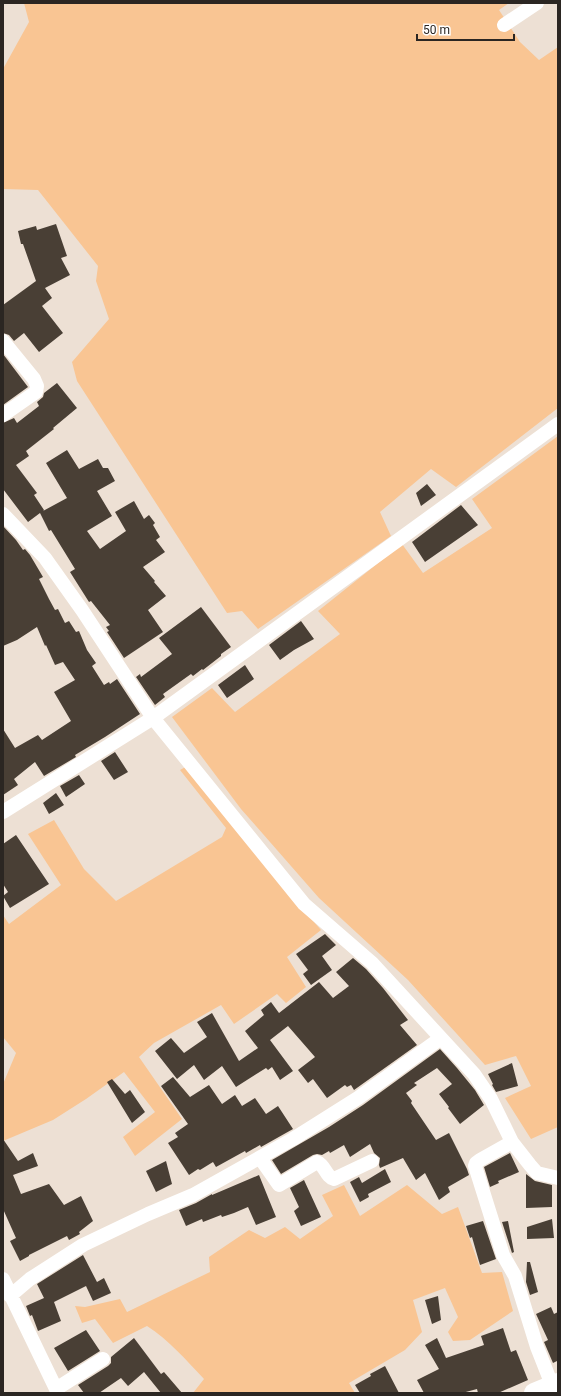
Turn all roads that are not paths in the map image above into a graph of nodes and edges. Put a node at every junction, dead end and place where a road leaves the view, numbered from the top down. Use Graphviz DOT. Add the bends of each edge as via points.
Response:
graph roads {
  1 [pos="537,3"];
  2 [pos="504,25"];
  3 [pos="3,341"];
  4 [pos="3,415"];
  5 [pos="558,424"];
  6 [pos="3,514"];
  7 [pos="153,718"];
  8 [pos="3,812"];
  9 [pos="441,1038"];
  10 [pos="512,1142"];
  11 [pos="260,1158"];
  12 [pos="372,1161"];
  13 [pos="558,1178"];
  14 [pos="3,1279"];
  15 [pos="10,1296"];
  16 [pos="103,1359"];
  17 [pos="555,1384"];
  18 [pos="57,1391"];
  19 [pos="534,1393"];
  1 -- 2 [label="street"];
  3 -- 4 [label="street" via="37,386 36,392"];
  5 -- 7 [label="street"];
  6 -- 7 [label="street" via="45,558"];
  7 -- 8 [label="street"];
  7 -- 9 [label="street" via="304,904 367,958"];
  9 -- 10 [label="street" via="474,1074 491,1099"];
  9 -- 11 [label="street" via="358,1098"];
  10 -- 13 [label="street" via="537,1173"];
  10 -- 17 [label="street" via="475,1166 503,1255 515,1276 537,1347"];
  11 -- 12 [label="street" via="279,1184 317,1162 330,1178 334,1179"];
  11 -- 15 [label="street" via="193,1195 83,1245 30,1279"];
  14 -- 15 [label="street"];
  15 -- 18 [label="street"];
  16 -- 18 [label="street"];
  17 -- 19 [label="street"];
}
